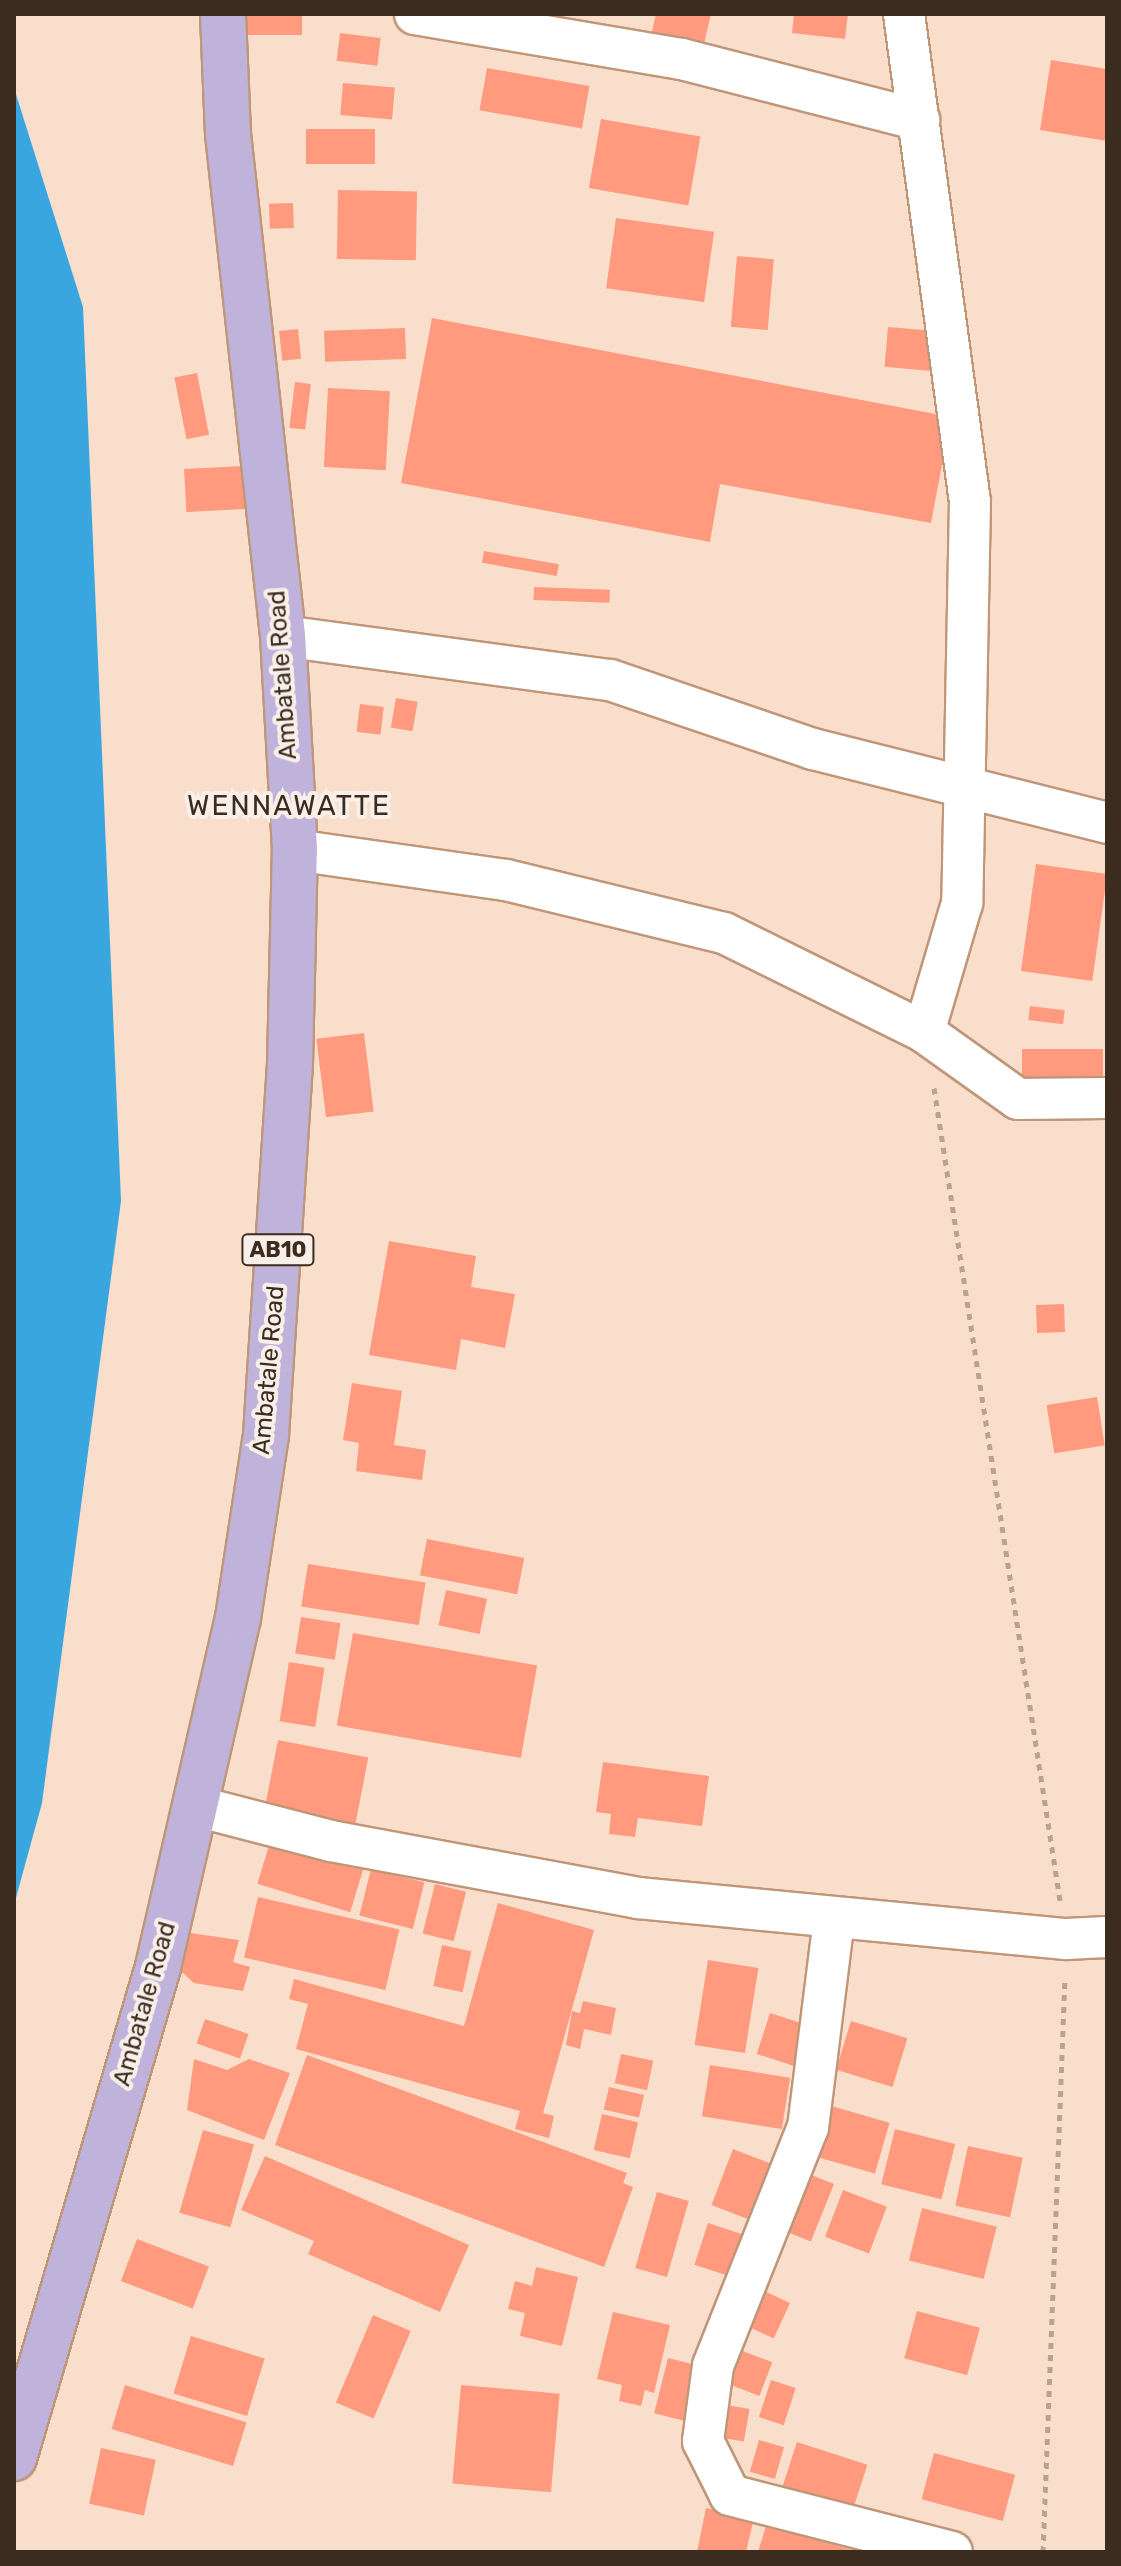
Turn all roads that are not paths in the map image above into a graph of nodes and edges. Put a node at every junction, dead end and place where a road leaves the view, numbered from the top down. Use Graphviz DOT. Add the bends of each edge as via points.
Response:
graph roads {
  1 [pos="223,14"];
  2 [pos="415,14"];
  3 [pos="904,14"];
  4 [pos="919,120"];
  5 [pos="283,636"];
  6 [pos="964,790"];
  7 [pos="1107,823"];
  8 [pos="295,850"];
  9 [pos="924,1032"];
  10 [pos="1107,1098"];
  11 [pos="196,1806"];
  12 [pos="834,1919"];
  13 [pos="1107,1937"];
  14 [pos="14,2458"];
  15 [pos="952,2552"];
  1 -- 5 [label="main road, Ambatale Road / AB10" via="228,134"];
  2 -- 4 [label="street" via="682,59"];
  3 -- 4 [label="street"];
  4 -- 6 [label="street" via="970,501"];
  5 -- 6 [label="street" via="610,680 813,749"];
  5 -- 8 [label="main road, Ambatale Road / AB10"];
  6 -- 7 [label="street"];
  6 -- 9 [label="street" via="962,903"];
  8 -- 9 [label="street" via="506,880 724,933"];
  8 -- 11 [label="main road, Ambatale Road / AB10" via="290,1065 266,1435 238,1618"];
  9 -- 10 [label="street" via="1018,1099"];
  11 -- 12 [label="street" via="331,1841 638,1898"];
  11 -- 14 [label="main road, Ambatale Road / AB10" via="158,1967"];
  12 -- 13 [label="street" via="1066,1939"];
  12 -- 15 [label="street" via="808,2127 713,2366 703,2441 730,2495"];
}
